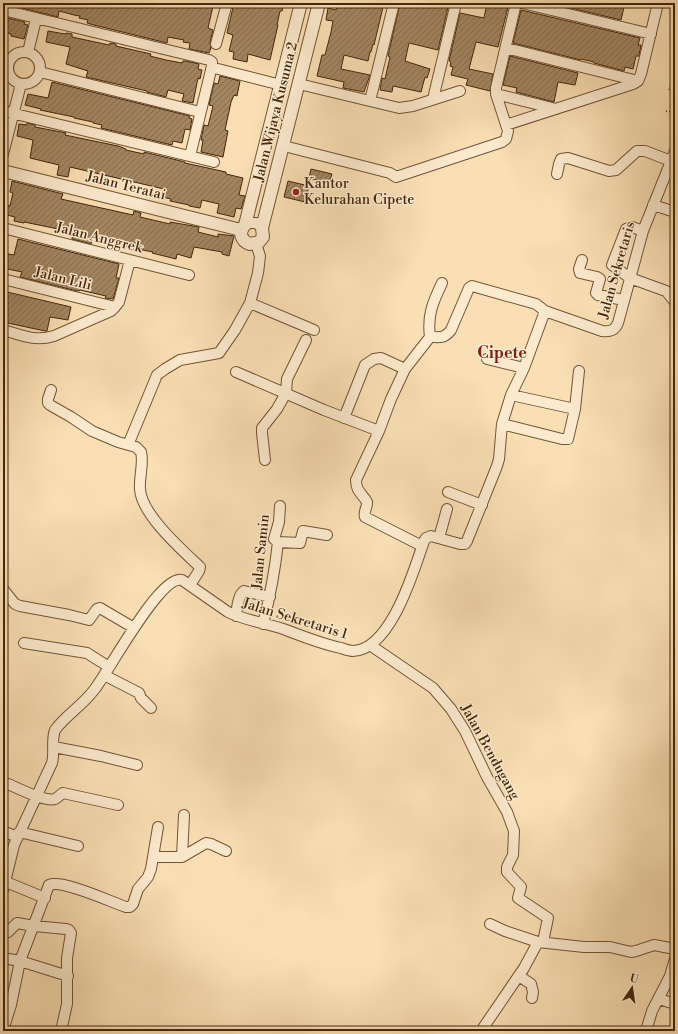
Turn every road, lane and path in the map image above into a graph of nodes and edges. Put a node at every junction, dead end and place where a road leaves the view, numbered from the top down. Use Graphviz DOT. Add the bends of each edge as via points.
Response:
graph roads {
  1 [pos="227,3"];
  2 [pos="301,3"];
  3 [pos="319,3"];
  4 [pos="394,3"];
  5 [pos="456,3"];
  6 [pos="516,3"];
  7 [pos="522,3"];
  8 [pos="658,3"];
  9 [pos="3,10"];
  10 [pos="36,19"];
  11 [pos="651,34"];
  12 [pos="216,44"];
  13 [pos="506,48"];
  14 [pos="28,52"];
  15 [pos="6,64"];
  16 [pos="218,69"];
  17 [pos="675,70"];
  18 [pos="40,72"];
  19 [pos="638,81"];
  20 [pos="21,84"];
  21 [pos="299,84"];
  22 [pos="281,85"];
  23 [pos="669,90"];
  24 [pos="460,91"];
  25 [pos="496,94"];
  26 [pos="433,99"];
  27 [pos="370,101"];
  28 [pos="557,109"];
  29 [pos="3,111"];
  30 [pos="666,111"];
  31 [pos="200,112"];
  32 [pos="675,113"];
  33 [pos="14,114"];
  34 [pos="506,125"];
  35 [pos="284,146"];
  36 [pos="675,150"];
  37 [pos="4,152"];
  38 [pos="190,156"];
  39 [pos="671,161"];
  40 [pos="214,162"];
  41 [pos="3,173"];
  42 [pos="557,174"];
  43 [pos="653,205"];
  44 [pos="675,212"];
  45 [pos="243,227"];
  46 [pos="3,228"];
  47 [pos="262,228"];
  48 [pos="642,230"];
  49 [pos="256,244"];
  50 [pos="130,260"];
  51 [pos="582,260"];
  52 [pos="189,275"];
  53 [pos="630,278"];
  54 [pos="3,279"];
  55 [pos="442,283"];
  56 [pos="624,300"];
  57 [pos="250,302"];
  58 [pos="675,302"];
  59 [pos="115,307"];
  60 [pos="545,311"];
  61 [pos="3,330"];
  62 [pos="314,330"];
  63 [pos="430,337"];
  64 [pos="306,340"];
  65 [pos="487,359"];
  66 [pos="524,368"];
  67 [pos="405,369"];
  68 [pos="579,371"];
  69 [pos="236,372"];
  70 [pos="51,390"];
  71 [pos="286,393"];
  72 [pos="511,395"];
  73 [pos="575,409"];
  74 [pos="344,418"];
  75 [pos="502,424"];
  76 [pos="379,431"];
  77 [pos="128,445"];
  78 [pos="265,460"];
  79 [pos="448,492"];
  80 [pos="482,505"];
  81 [pos="280,506"];
  82 [pos="447,509"];
  83 [pos="327,534"];
  84 [pos="439,538"];
  85 [pos="278,542"];
  86 [pos="422,546"];
  87 [pos="190,585"];
  88 [pos="3,589"];
  89 [pos="270,597"];
  90 [pos="236,616"];
  91 [pos="263,624"];
  92 [pos="134,628"];
  93 [pos="24,643"];
  94 [pos="370,645"];
  95 [pos="107,671"];
  96 [pos="151,708"];
  97 [pos="54,747"];
  98 [pos="137,765"];
  99 [pos="3,786"];
  100 [pos="37,795"];
  101 [pos="118,805"];
  102 [pos="184,815"];
  103 [pos="158,827"];
  104 [pos="3,832"];
  105 [pos="18,834"];
  106 [pos="78,846"];
  107 [pos="226,851"];
  108 [pos="154,857"];
  109 [pos="182,857"];
  110 [pos="4,886"];
  111 [pos="44,898"];
  112 [pos="490,924"];
  113 [pos="34,926"];
  114 [pos="3,933"];
  115 [pos="541,942"];
  116 [pos="675,949"];
  117 [pos="3,958"];
  118 [pos="675,959"];
  119 [pos="20,961"];
  120 [pos="68,976"];
  121 [pos="519,976"];
  122 [pos="532,998"];
  123 [pos="658,999"];
  124 [pos="675,1004"];
  125 [pos="3,1030"];
  126 [pos="61,1031"];
  127 [pos="483,1031"];
  128 [pos="646,1031"];
  1 -- 12 [label="street"];
  2 -- 22 [label="street, Jalan Wijaya Kusuma 2"];
  3 -- 21 [label="street, Jalan Wijaya Kusuma 2"];
  4 -- 27 [label="street"];
  5 -- 26 [label="street"];
  6 -- 13 [label="street"];
  7 -- 11 [label="street"];
  8 -- 11 [label="street"];
  9 -- 10 [label="street"];
  10 -- 14 [label="street"];
  10 -- 31 [label="street" via="209,60 212,66"];
  11 -- 19 [label="street"];
  13 -- 19 [label="street"];
  13 -- 25 [label="street"];
  14 -- 15 [label="street" via="15,54"];
  14 -- 18 [label="street" via="35,55 39,61"];
  15 -- 20 [label="street" via="12,78"];
  16 -- 22 [label="street"];
  17 -- 23 [label="path"];
  18 -- 20 [label="street" via="33,82"];
  18 -- 31 [label="street"];
  19 -- 28 [label="street"];
  20 -- 33 [label="street"];
  21 -- 27 [label="street"];
  21 -- 35 [label="street, Jalan Wijaya Kusuma 2"];
  22 -- 45 [label="street, Jalan Wijaya Kusuma 2"];
  24 -- 26 [label="street"];
  25 -- 28 [label="street"];
  25 -- 34 [label="street"];
  26 -- 27 [label="street" via="398,108"];
  28 -- 34 [label="street"];
  29 -- 33 [label="street"];
  30 -- 32 [label="path"];
  31 -- 38 [label="street"];
  33 -- 37 [label="street"];
  33 -- 38 [label="street"];
  34 -- 35 [label="street" via="508,135 502,142 396,177 390,172"];
  35 -- 47 [label="street, Jalan Wijaya Kusuma 2"];
  36 -- 39 [label="street, Jalan Sekretaris"];
  37 -- 41 [label="street"];
  38 -- 40 [label="street"];
  39 -- 42 [label="street" via="637,150 616,170 609,171 568,158 558,164"];
  39 -- 43 [label="street, Jalan Sekretaris"];
  41 -- 45 [label="street, Jalan Teratai"];
  43 -- 44 [label="street"];
  43 -- 48 [label="street, Jalan Sekretaris"];
  45 -- 47 [label="street" via="249,223 256,223"];
  45 -- 49 [label="street" via="242,237 245,242"];
  46 -- 50 [label="street, Jalan Anggrek"];
  47 -- 49 [label="street, Jalan Wijaya Kusuma 2" via="262,237"];
  48 -- 53 [label="street, Jalan Sekretaris"];
  48 -- 53 [label="street" via="632,227 626,229 612,262 613,266"];
  49 -- 57 [label="street" via="260,256"];
  50 -- 52 [label="street, Jalan Anggrek"];
  50 -- 59 [label="street" via="119,302"];
  51 -- 56 [label="street" via="580,273 600,279 596,293 598,295"];
  53 -- 56 [label="street, Jalan Sekretaris"];
  53 -- 58 [label="street" via="666,291"];
  54 -- 59 [label="street, Jalan Lili"];
  55 -- 63 [label="street" via="429,317"];
  56 -- 60 [label="street, Jalan Sekretaris" via="616,328 608,332"];
  57 -- 62 [label="street"];
  57 -- 77 [label="street" via="219,353 180,360 157,375"];
  59 -- 61 [label="street" via="45,339"];
  60 -- 63 [label="street, Jalan Sekretaris" via="536,304 472,286 447,336"];
  60 -- 66 [label="street"];
  63 -- 67 [label="street"];
  64 -- 71 [label="street" via="288,379"];
  65 -- 66 [label="street"];
  66 -- 72 [label="street"];
  67 -- 74 [label="street" via="381,358 365,365"];
  67 -- 76 [label="street"];
  68 -- 73 [label="street"];
  69 -- 71 [label="street"];
  70 -- 77 [label="street" via="48,400 50,405 92,431"];
  71 -- 74 [label="street"];
  71 -- 78 [label="street" via="262,428"];
  72 -- 73 [label="street"];
  72 -- 75 [label="street"];
  73 -- 75 [label="street" via="568,440"];
  74 -- 76 [label="street"];
  75 -- 80 [label="street" via="499,459"];
  76 -- 86 [label="street" via="356,480 360,494 367,502 364,514 367,519"];
  77 -- 87 [label="street" via="136,447 142,453 140,490 143,502 169,538 200,567"];
  79 -- 80 [label="street"];
  80 -- 84 [label="street" via="465,544"];
  81 -- 85 [label="street, Jalan Samin" via="274,539"];
  82 -- 84 [label="street"];
  83 -- 85 [label="street" via="303,531 300,543"];
  84 -- 86 [label="street" via="428,536"];
  85 -- 89 [label="street, Jalan Samin"];
  86 -- 94 [label="street" via="408,589 394,616"];
  87 -- 90 [label="street, Jalan Sekretaris 1"];
  87 -- 92 [label="street, Jalan Sekretaris 1" via="179,579 173,581 150,605"];
  88 -- 92 [label="street" via="15,604 20,606 89,620 100,608"];
  89 -- 90 [label="street" via="242,592"];
  89 -- 91 [label="street, Jalan Samin"];
  90 -- 91 [label="street, Jalan Sekretaris 1"];
  91 -- 94 [label="street, Jalan Sekretaris 1" via="353,651"];
  92 -- 95 [label="street, Jalan Sekretaris 1"];
  93 -- 95 [label="street" via="87,653"];
  94 -- 115 [label="street, Jalan Bendugang" via="433,688 465,731 514,831 513,855 507,872 521,887 518,898 548,918"];
  95 -- 96 [label="street" via="140,693 141,698"];
  95 -- 97 [label="street, Jalan Sekretaris 1" via="94,691 55,730"];
  97 -- 98 [label="street"];
  97 -- 100 [label="street, Jalan Sekretaris 1" via="52,763"];
  99 -- 100 [label="street" via="8,784"];
  100 -- 101 [label="street" via="52,799 63,793"];
  100 -- 105 [label="street, Jalan Sekretaris 1"];
  102 -- 109 [label="street"];
  103 -- 108 [label="street"];
  104 -- 105 [label="street"];
  105 -- 106 [label="street"];
  105 -- 110 [label="street, Jalan Sekretaris 1"];
  107 -- 109 [label="street" via="206,843"];
  108 -- 109 [label="street"];
  108 -- 111 [label="street" via="148,877 138,889 130,907 55,883 48,887"];
  110 -- 111 [label="street"];
  111 -- 113 [label="street"];
  112 -- 115 [label="street"];
  113 -- 114 [label="street" via="17,923 8,932"];
  113 -- 119 [label="street"];
  113 -- 120 [label="street" via="69,930 71,933 67,958"];
  115 -- 116 [label="street" via="610,947 631,952 654,945"];
  115 -- 121 [label="street"];
  117 -- 119 [label="street"];
  118 -- 123 [label="street" via="670,976"];
  119 -- 120 [label="street"];
  119 -- 125 [label="street"];
  120 -- 126 [label="street" via="67,1004"];
  121 -- 122 [label="street" via="530,984"];
  121 -- 127 [label="street"];
  123 -- 124 [label="street"];
  123 -- 128 [label="street"];
}
